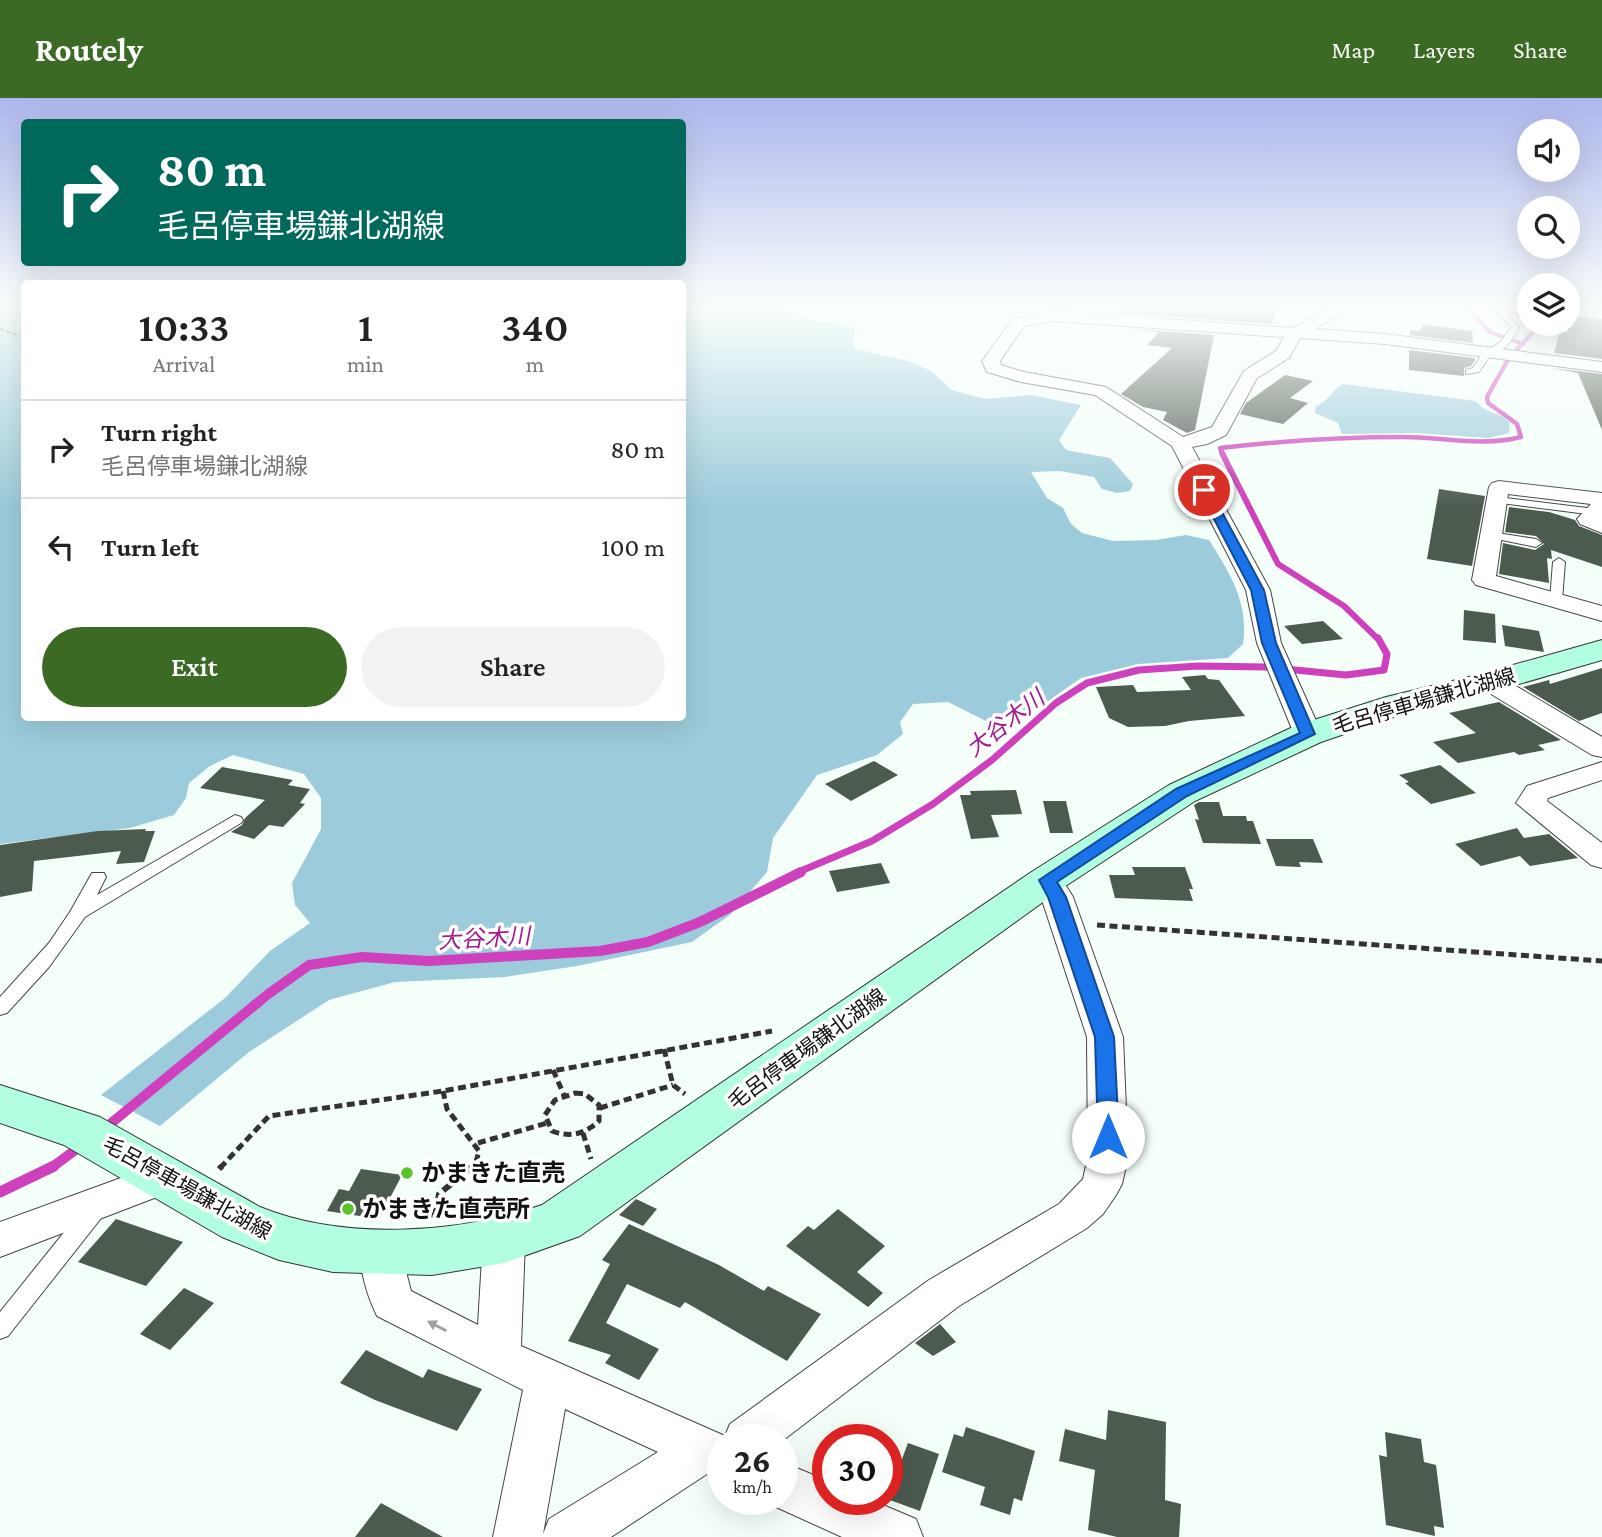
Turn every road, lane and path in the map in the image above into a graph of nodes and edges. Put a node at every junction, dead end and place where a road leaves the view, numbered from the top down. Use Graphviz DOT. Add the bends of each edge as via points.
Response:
graph roads {
  1 [pos="1012,374"];
  2 [pos="1251,374"];
  3 [pos="1180,443"];
  4 [pos="1600,511"];
  5 [pos="1491,535"];
  6 [pos="1536,543"];
  7 [pos="1559,562"];
  8 [pos="1556,600"];
  9 [pos="1602,614"];
  10 [pos="1602,650"];
  11 [pos="1490,682"];
  12 [pos="1308,734"];
  13 [pos="1602,749"];
  14 [pos="1602,771"];
  15 [pos="235,820"];
  16 [pos="1602,859"];
  17 [pos="98,877"];
  18 [pos="1048,880"];
  19 [pos="81,912"];
  20 [pos="1066,925"];
  21 [pos="1602,961"];
  22 [pos="0,1008"];
  23 [pos="779,1030"];
  24 [pos="664,1049"];
  25 [pos="553,1070"];
  26 [pos="673,1085"];
  27 [pos="443,1090"];
  28 [pos="564,1095"];
  29 [pos="690,1097"];
  30 [pos="0,1104"];
  31 [pos="600,1108"];
  32 [pos="547,1123"];
  33 [pos="583,1133"];
  34 [pos="478,1143"];
  35 [pos="219,1170"];
  36 [pos="594,1171"];
  37 [pos="159,1174"];
  38 [pos="101,1202"];
  39 [pos="434,1229"];
  40 [pos="0,1240"];
  41 [pos="504,1241"];
  42 [pos="380,1252"];
  43 [pos="0,1329"];
  44 [pos="498,1357"];
  45 [pos="548,1379"];
  46 [pos="760,1424"];
  47 [pos="707,1442"];
  48 [pos="707,1459"];
  49 [pos="798,1492"];
  50 [pos="518,1537"];
  51 [pos="567,1537"];
  52 [pos="898,1537"];
  1 -- 3 [label="street" via="1100,391"];
  2 -- 3 [label="street" via="1219,430"];
  3 -- 12 [label="street" via="1258,590 1269,643"];
  4 -- 5 [label="street" via="1499,487"];
  5 -- 6 [label="lane"];
  5 -- 8 [label="street" via="1484,580"];
  7 -- 8 [label="lane"];
  8 -- 9 [label="street"];
  10 -- 11 [label="main road, 毛呂停車場鎌北湖線"];
  11 -- 12 [label="main road, 毛呂停車場鎌北湖線" via="1398,704"];
  11 -- 13 [label="street"];
  12 -- 18 [label="main road, 毛呂停車場鎌北湖線" via="1182,793"];
  14 -- 16 [label="street" via="1538,792 1531,803"];
  15 -- 19 [label="lane"];
  17 -- 19 [label="lane"];
  18 -- 20 [label="street"];
  18 -- 41 [label="main road, 毛呂停車場鎌北湖線" via="561,1221"];
  19 -- 22 [label="lane" via="37,971"];
  20 -- 21 [label="path"];
  20 -- 46 [label="street" via="1105,1037 1108,1157 1102,1184 1073,1216 944,1293"];
  23 -- 24 [label="path"];
  24 -- 25 [label="path"];
  24 -- 26 [label="path"];
  25 -- 27 [label="path"];
  25 -- 28 [label="path"];
  26 -- 29 [label="path"];
  26 -- 31 [label="path"];
  27 -- 34 [label="path" via="450,1116"];
  27 -- 35 [label="path" via="269,1116"];
  28 -- 31 [label="path" via="585,1094"];
  28 -- 32 [label="path" via="548,1107"];
  30 -- 37 [label="main road, 毛呂停車場鎌北湖線" via="96,1138"];
  31 -- 33 [label="path" via="599,1121"];
  32 -- 33 [label="path" via="561,1135"];
  32 -- 34 [label="path"];
  33 -- 36 [label="path"];
  34 -- 39 [label="path" via="480,1154 470,1172 439,1194"];
  37 -- 38 [label="street" via="143,1186"];
  37 -- 42 [label="main road, 毛呂停車場鎌北湖線" via="241,1222 279,1238 333,1250"];
  38 -- 40 [label="street"];
  38 -- 43 [label="lane"];
  41 -- 42 [label="main road, 毛呂停車場鎌北湖線" via="432,1252"];
  41 -- 44 [label="street"];
  44 -- 42 [label="street, one-way" via="392,1303"];
  44 -- 45 [label="street"];
  45 -- 47 [label="street"];
  45 -- 50 [label="street"];
  48 -- 51 [label="street"];
  49 -- 52 [label="street"];
}
